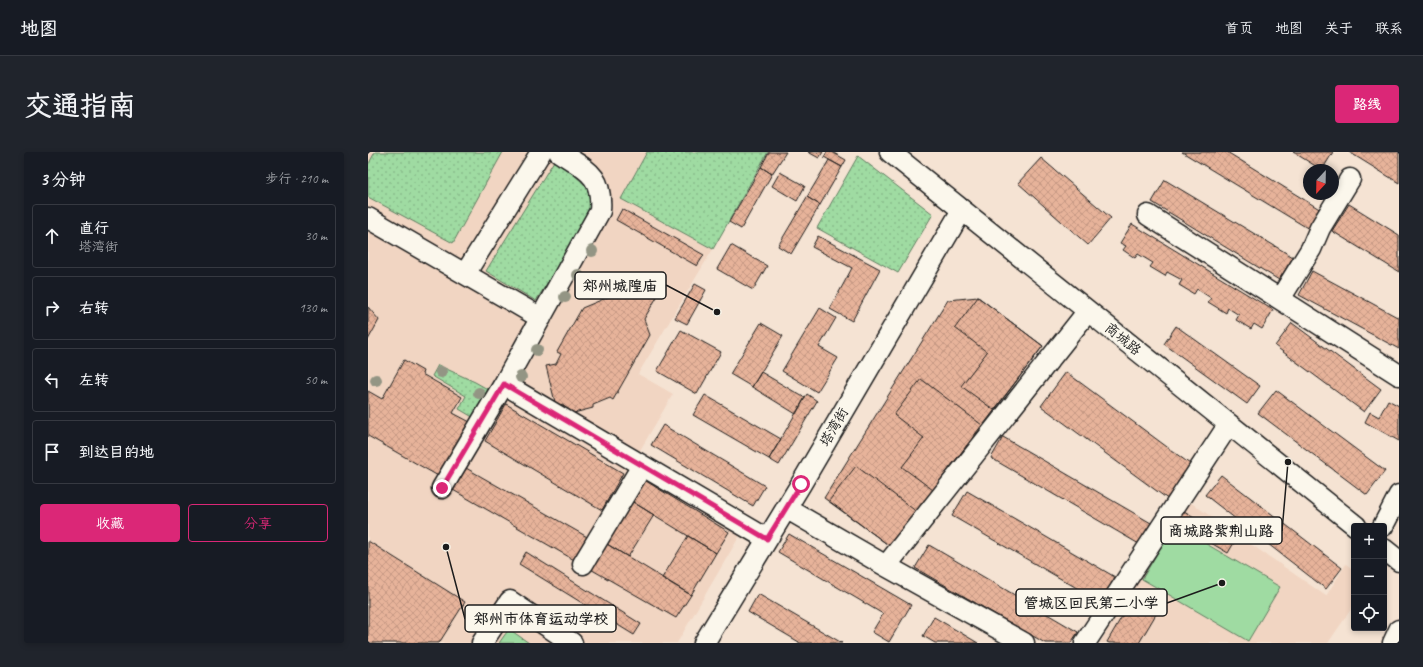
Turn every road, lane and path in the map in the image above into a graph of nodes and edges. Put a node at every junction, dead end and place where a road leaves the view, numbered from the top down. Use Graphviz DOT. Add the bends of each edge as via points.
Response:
graph roads {
  1 [pos="542,152"];
  2 [pos="559,152"];
  3 [pos="890,152"];
  4 [pos="1350,179"];
  5 [pos="962,210"];
  6 [pos="1148,215"];
  7 [pos="368,218"];
  8 [pos="465,274"];
  9 [pos="1280,299"];
  10 [pos="1088,312"];
  11 [pos="541,318"];
  12 [pos="1399,375"];
  13 [pos="504,384"];
  14 [pos="1229,424"];
  15 [pos="642,466"];
  16 [pos="442,488"];
  17 [pos="1399,496"];
  18 [pos="786,508"];
  19 [pos="1352,523"];
  20 [pos="1385,523"];
  21 [pos="767,539"];
  22 [pos="1387,551"];
  23 [pos="1399,561"];
  24 [pos="583,564"];
  25 [pos="886,566"];
  26 [pos="1399,630"];
  27 [pos="482,643"];
  28 [pos="572,643"];
  29 [pos="704,643"];
  30 [pos="1024,643"];
  31 [pos="1085,643"];
  32 [pos="1393,643"];
  1 -- 8 [label="street"];
  2 -- 11 [label="street" via="592,174 600,192 600,211"];
  3 -- 5 [label="street, 商城路"];
  4 -- 9 [label="street"];
  5 -- 10 [label="street, 商城路"];
  5 -- 18 [label="street, 塔湾街"];
  6 -- 9 [label="street"];
  7 -- 8 [label="street"];
  8 -- 11 [label="street"];
  9 -- 12 [label="street"];
  10 -- 14 [label="street, 商城路"];
  10 -- 25 [label="street"];
  11 -- 13 [label="street"];
  13 -- 15 [label="street"];
  13 -- 16 [label="street"];
  14 -- 19 [label="street, 商城路"];
  14 -- 31 [label="street"];
  15 -- 21 [label="street"];
  15 -- 24 [label="street"];
  17 -- 20 [label="street"];
  18 -- 21 [label="street, 塔湾街"];
  18 -- 25 [label="street"];
  21 -- 29 [label="street, 塔湾街"];
  22 -- 23 [label="street"];
  25 -- 30 [label="street"];
  26 -- 32 [label="street"];
  27 -- 28 [label="street" via="510,601"];
}
